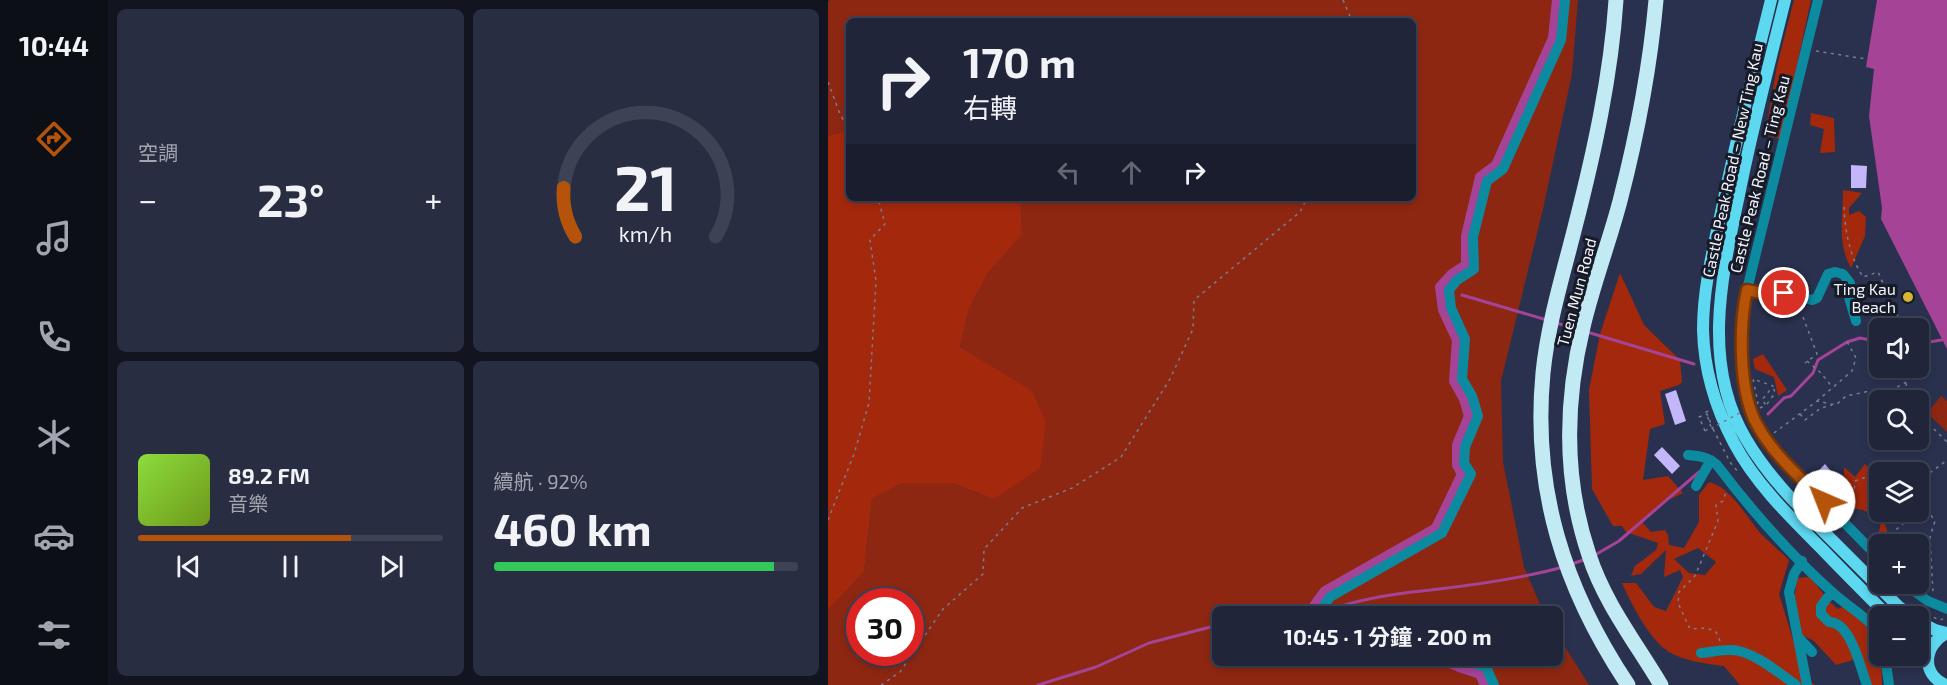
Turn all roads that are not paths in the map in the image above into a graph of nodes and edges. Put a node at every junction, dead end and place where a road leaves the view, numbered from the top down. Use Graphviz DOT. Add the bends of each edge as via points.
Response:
graph roads {
  1 [pos="1565,0"];
  2 [pos="1616,0"];
  3 [pos="1656,0"];
  4 [pos="1771,0"];
  5 [pos="1785,0"];
  6 [pos="1818,0"];
  7 [pos="1747,290"];
  8 [pos="1856,321"];
  9 [pos="1688,455"];
  10 [pos="1711,460"];
  11 [pos="1696,486"];
  12 [pos="1869,548"];
  13 [pos="1802,561"];
  14 [pos="1832,592"];
  15 [pos="1918,594"];
  16 [pos="1324,606"];
  17 [pos="1878,606"];
  18 [pos="1898,606"];
  19 [pos="1944,615"];
  20 [pos="1869,623"];
  21 [pos="1929,624"];
  22 [pos="1947,633"];
  23 [pos="1797,636"];
  24 [pos="1812,652"];
  25 [pos="1701,653"];
  26 [pos="1929,657"];
  27 [pos="1647,660"];
  28 [pos="1929,664"];
  29 [pos="1483,666"];
  30 [pos="1886,666"];
  31 [pos="1494,685"];
  32 [pos="1628,685"];
  33 [pos="1661,685"];
  34 [pos="1671,685"];
  35 [pos="1796,685"];
  36 [pos="1807,685"];
  37 [pos="1867,685"];
  38 [pos="1889,685"];
  39 [pos="1943,685"];
  1 -- 16 [label="street" via="1561,40 1503,170 1487,181 1473,237 1474,269 1449,290 1451,308 1466,339 1462,379 1478,416 1465,447 1464,463 1471,474 1443,533 1330,597"];
  2 -- 32 [label="highway, Tuen Mun Road" via="1596,139 1548,337 1540,429 1547,493 1560,550 1581,605"];
  3 -- 27 [label="highway, Tuen Mun Road" via="1633,149 1583,326 1569,421 1572,483 1589,556 1608,598"];
  4 -- 17 [label="main road, Castle Peak Road – New Ting Kau" via="1708,273 1703,332 1710,377 1720,414 1755,476 1787,515"];
  5 -- 18 [label="main road, Castle Peak Road – New Ting Kau" via="1722,276 1718,330 1724,382 1745,437 1767,471"];
  6 -- 7 [label="street, Castle Peak Road – Ting Kau"];
  7 -- 8 [label="street" via="1812,300 1817,298 1828,274 1843,274 1850,283 1849,297"];
  7 -- 12 [label="street, Castle Peak Road – Ting Kau" via="1741,337 1752,413 1789,466"];
  9 -- 10 [label="street"];
  10 -- 11 [label="street"];
  10 -- 13 [label="street"];
  13 -- 14 [label="street"];
  13 -- 23 [label="street" via="1789,592"];
  14 -- 20 [label="street"];
  14 -- 37 [label="street" via="1821,606 1821,614 1843,628 1851,640"];
  15 -- 19 [label="street, bridge"];
  21 -- 22 [label="main road"];
  22 -- 26 [label="main road" via="1932,644"];
  23 -- 24 [label="street"];
  23 -- 36 [label="street"];
  25 -- 35 [label="street" via="1728,650 1750,655"];
  27 -- 33 [label="highway, Tuen Mun Road"];
  27 -- 34 [label="highway"];
  28 -- 39 [label="main road"];
  29 -- 31 [label="street"];
  30 -- 38 [label="street"];
}
